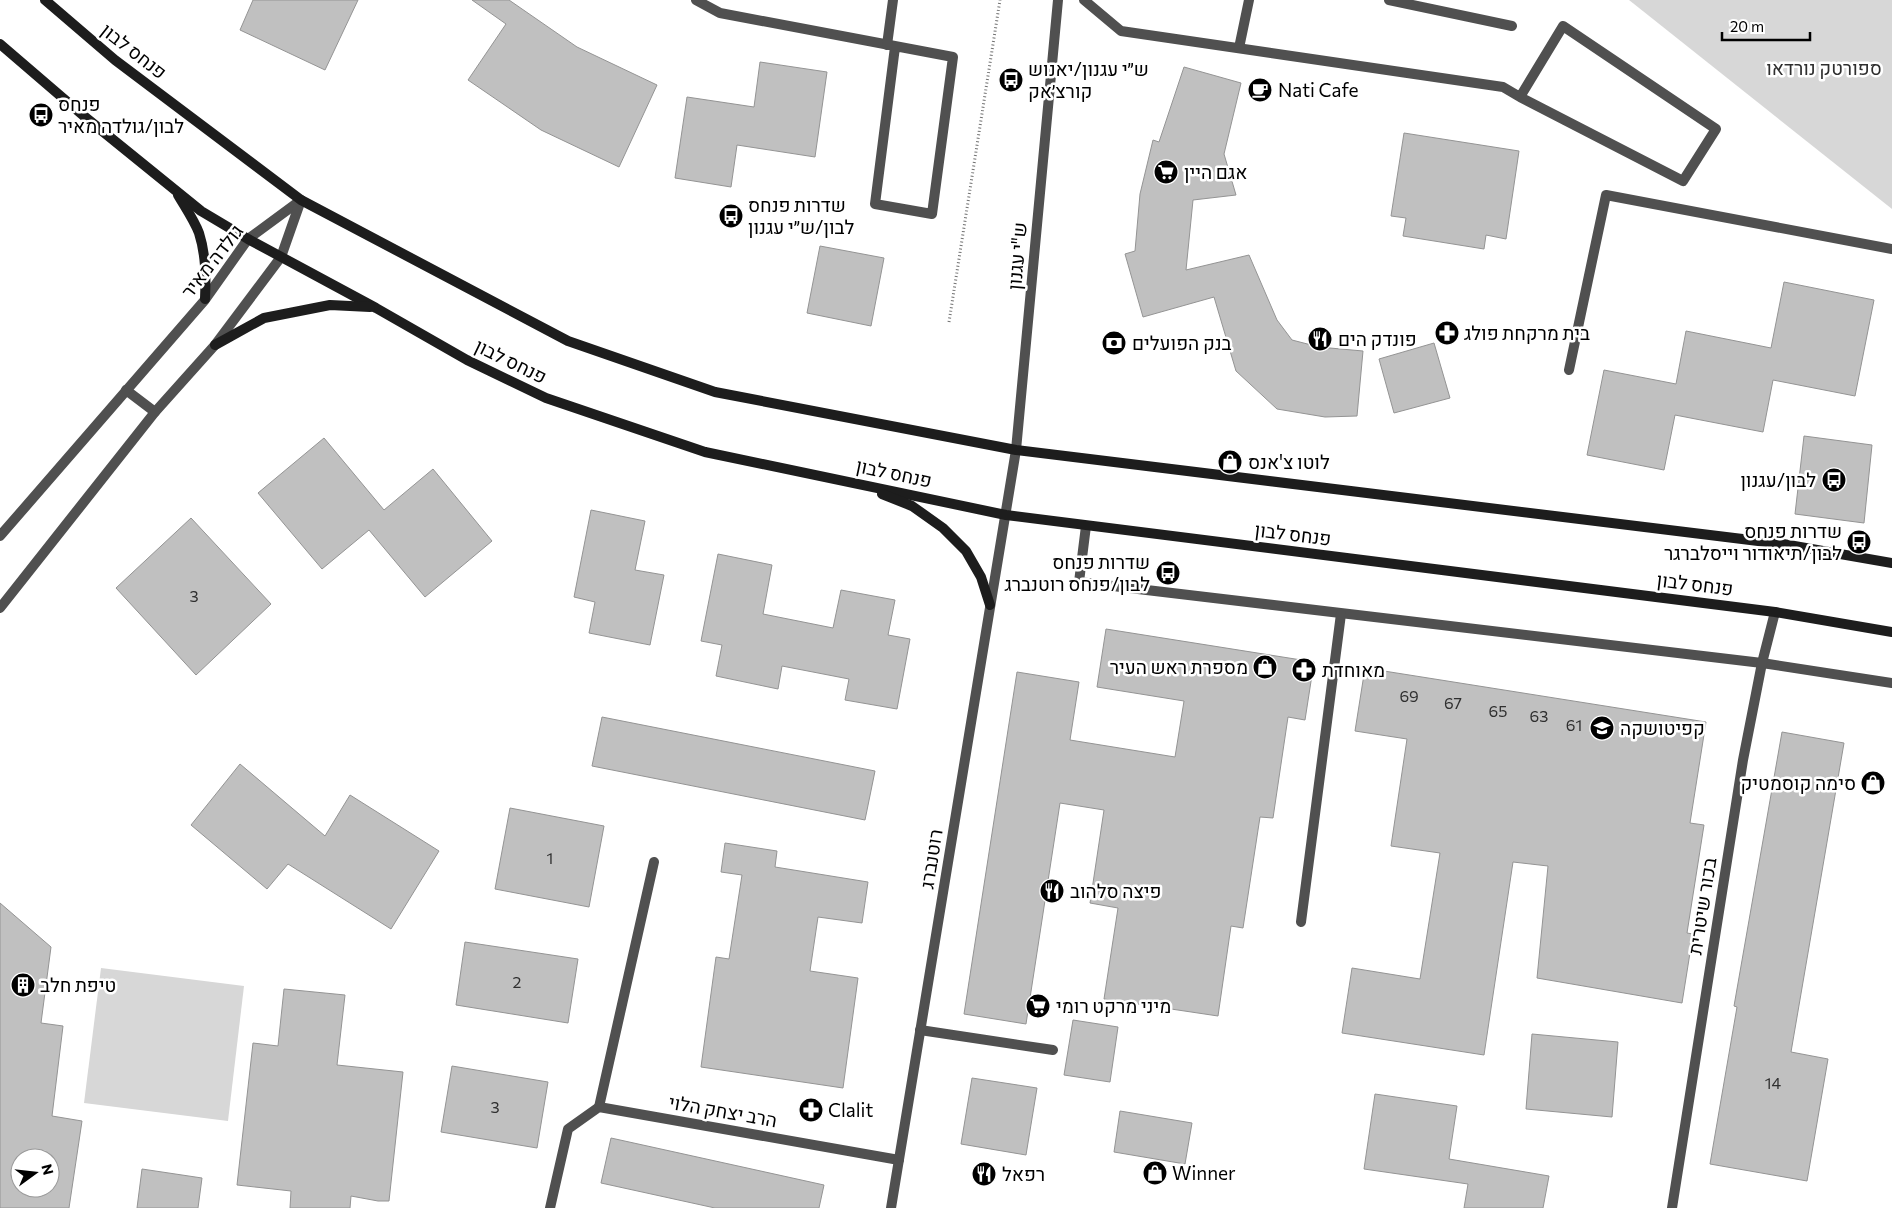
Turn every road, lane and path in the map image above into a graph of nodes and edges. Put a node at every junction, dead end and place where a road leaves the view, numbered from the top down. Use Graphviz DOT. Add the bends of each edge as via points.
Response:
graph roads {
  1 [pos="44,0"];
  2 [pos="696,0"];
  3 [pos="892,0"];
  4 [pos="1000,0"];
  5 [pos="1058,0"];
  6 [pos="1084,0"];
  7 [pos="1249,0"];
  8 [pos="1389,0"];
  9 [pos="1512,26"];
  10 [pos="0,44"];
  11 [pos="891,46"];
  12 [pos="1239,48"];
  13 [pos="1520,97"];
  14 [pos="176,190"];
  15 [pos="300,200"];
  16 [pos="248,238"];
  17 [pos="1892,249"];
  18 [pos="281,257"];
  19 [pos="205,299"];
  20 [pos="376,308"];
  21 [pos="949,322"];
  22 [pos="214,345"];
  23 [pos="1569,370"];
  24 [pos="126,390"];
  25 [pos="155,412"];
  26 [pos="1016,450"];
  27 [pos="856,483"];
  28 [pos="1006,515"];
  29 [pos="1086,526"];
  30 [pos="0,536"];
  31 [pos="1892,563"];
  32 [pos="990,605"];
  33 [pos="0,608"];
  34 [pos="1775,612"];
  35 [pos="1341,614"];
  36 [pos="1892,632"];
  37 [pos="1762,663"];
  38 [pos="1892,682"];
  39 [pos="654,862"];
  40 [pos="1301,922"];
  41 [pos="920,1030"];
  42 [pos="1053,1050"];
  43 [pos="599,1108"];
  44 [pos="899,1160"];
  45 [pos="550,1208"];
  46 [pos="891,1208"];
  47 [pos="1672,1208"];
  1 -- 15 [label="main road, פנחס לבון" via="114,60"];
  2 -- 11 [label="street" via="720,13"];
  3 -- 11 [label="street"];
  4 -- 21 [label="path"];
  5 -- 26 [label="street, ש\"י עגנון"];
  6 -- 12 [label="street" via="1121,31"];
  7 -- 12 [label="street"];
  8 -- 9 [label="street"];
  10 -- 14 [label="main road, פנחס לבון"];
  11 -- 11 [label="street" via="952,57 932,214 874,204"];
  12 -- 13 [label="street" via="1503,87"];
  13 -- 13 [label="street" via="1563,26 1716,129 1683,181"];
  14 -- 16 [label="main road, פנחס לבון" via="201,211"];
  14 -- 19 [label="main road" via="200,239 206,272"];
  15 -- 16 [label="street, גולדה מאיר"];
  15 -- 18 [label="street"];
  15 -- 26 [label="main road, פנחס לבון" via="577,345 716,392"];
  16 -- 18 [label="main road, פנחס לבון"];
  16 -- 19 [label="street, גולדה מאיר"];
  17 -- 23 [label="street" via="1606,194"];
  18 -- 20 [label="main road, פנחס לבון"];
  18 -- 22 [label="street"];
  19 -- 24 [label="street, גולדה מאיר"];
  20 -- 22 [label="main road" via="330,305 264,318"];
  20 -- 27 [label="main road, פנחס לבון" via="467,360 546,398 705,452"];
  22 -- 25 [label="street"];
  24 -- 25 [label="street"];
  24 -- 30 [label="street, גולדה מאיר"];
  25 -- 33 [label="street"];
  26 -- 28 [label="street, ש\"י עגנון"];
  26 -- 31 [label="main road, פנחס לבון" via="1783,544"];
  27 -- 28 [label="main road, פנחס לבון"];
  27 -- 32 [label="main road" via="912,506 943,528 966,552 981,577"];
  28 -- 29 [label="main road, פנחס לבון"];
  28 -- 32 [label="street, רוטנברג"];
  29 -- 34 [label="main road, פנחס לבון"];
  29 -- 35 [label="street" via="1079,582"];
  32 -- 41 [label="street, רוטנברג"];
  34 -- 36 [label="main road, פנחס לבון"];
  34 -- 37 [label="street, בכור שיטרית"];
  35 -- 37 [label="street"];
  35 -- 40 [label="street"];
  37 -- 38 [label="street"];
  37 -- 47 [label="street, בכור שיטרית" via="1741,770"];
  39 -- 43 [label="street"];
  41 -- 42 [label="street"];
  41 -- 44 [label="street, רוטנברג"];
  43 -- 44 [label="street, הרב יצחק הלוי"];
  43 -- 45 [label="street" via="568,1129"];
  44 -- 46 [label="street, רוטנברג"];
}
